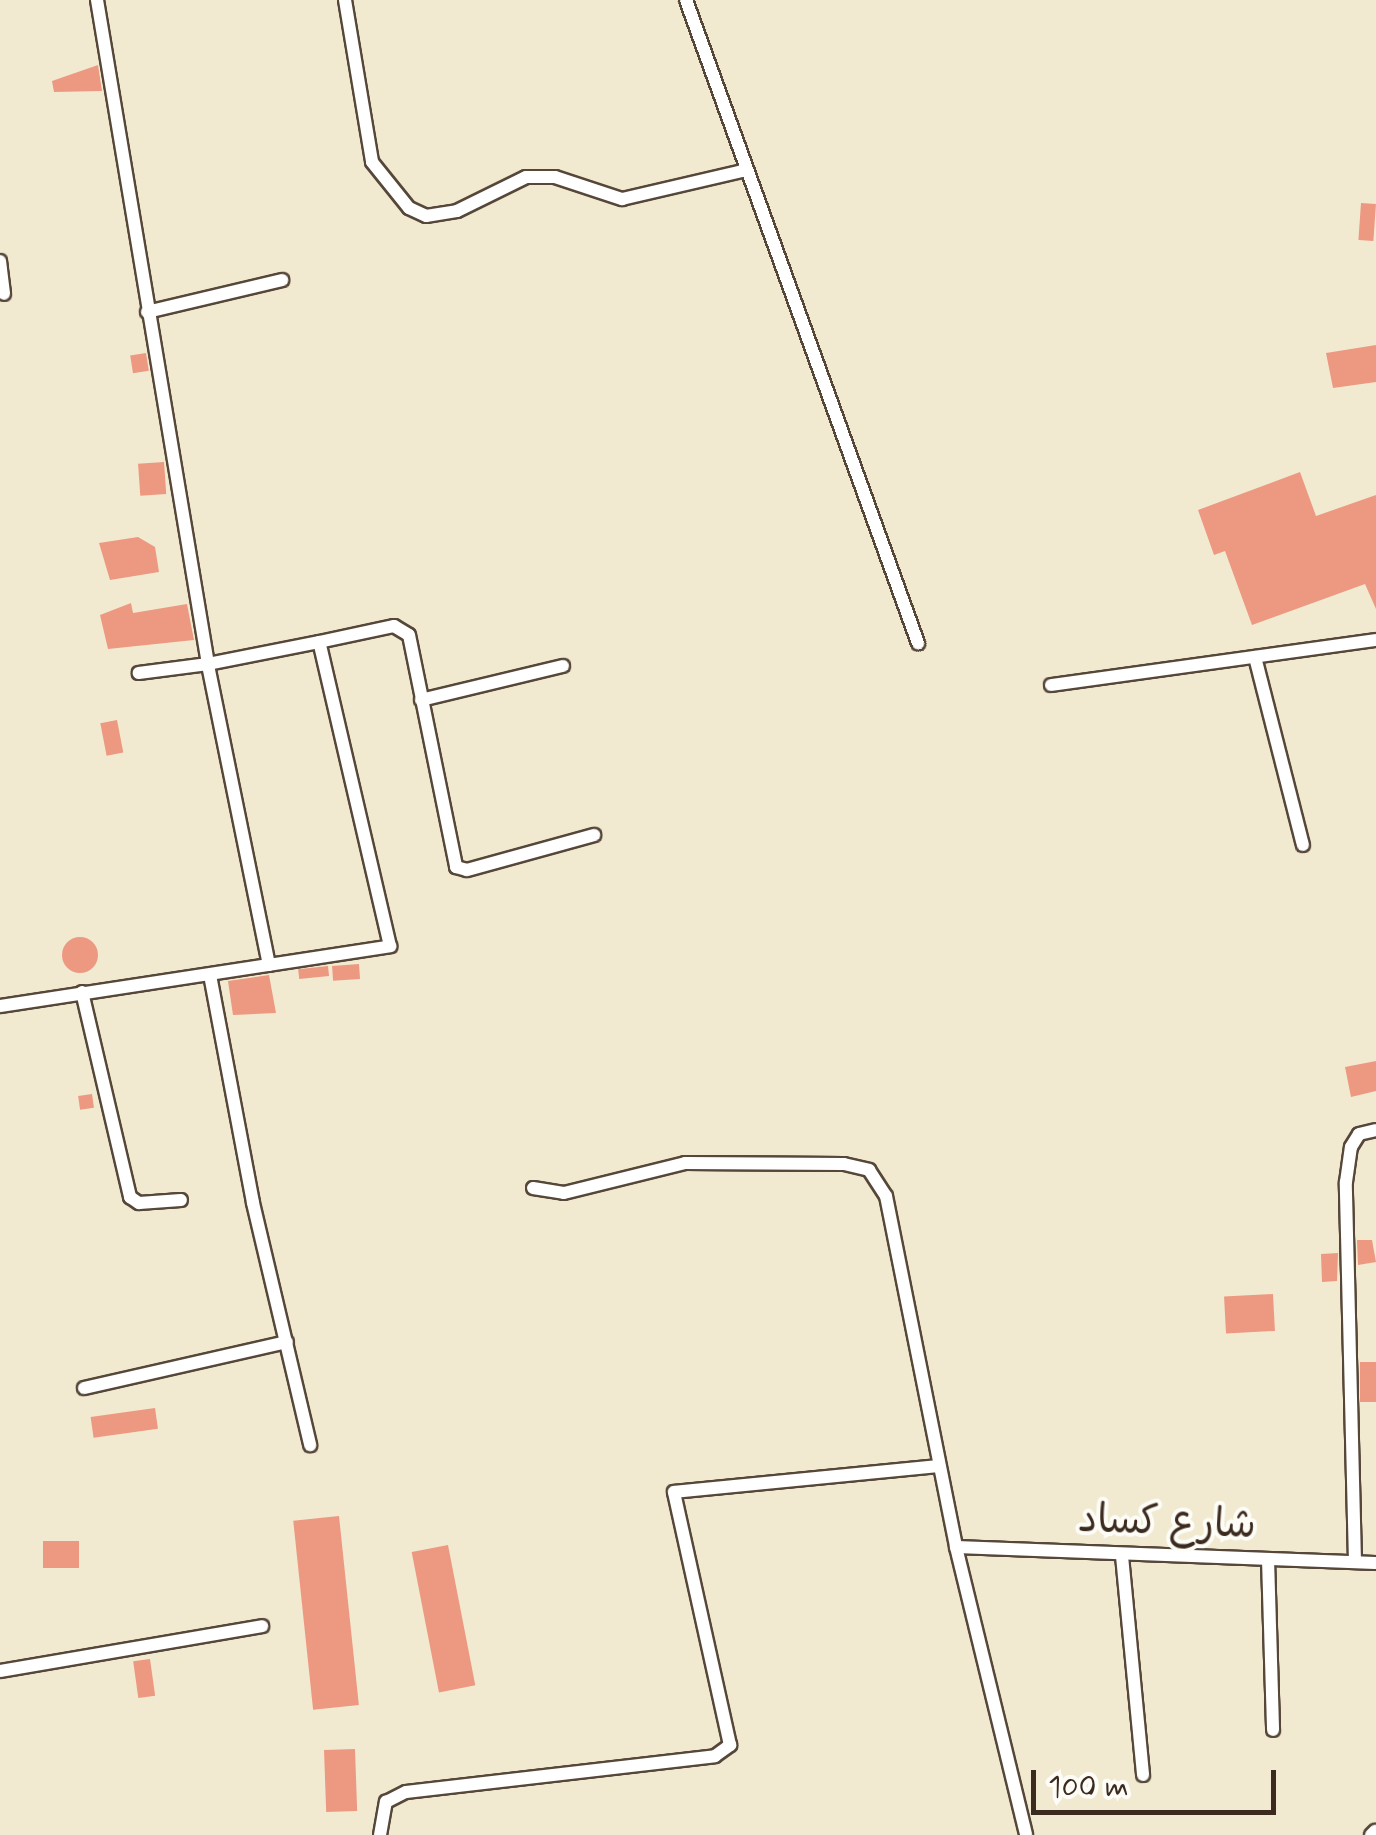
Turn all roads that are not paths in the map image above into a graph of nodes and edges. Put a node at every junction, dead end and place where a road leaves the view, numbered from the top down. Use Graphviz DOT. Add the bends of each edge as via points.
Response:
graph roads {
  1 [pos="97,0"];
  2 [pos="345,0"];
  3 [pos="686,0"];
  4 [pos="747,170"];
  5 [pos="0,262"];
  6 [pos="282,280"];
  7 [pos="4,294"];
  8 [pos="148,312"];
  9 [pos="1376,640"];
  10 [pos="319,642"];
  11 [pos="918,643"];
  12 [pos="1255,657"];
  13 [pos="208,664"];
  14 [pos="562,666"];
  15 [pos="139,673"];
  16 [pos="1051,685"];
  17 [pos="421,700"];
  18 [pos="594,835"];
  19 [pos="1303,846"];
  20 [pos="270,965"];
  21 [pos="210,975"];
  22 [pos="82,992"];
  23 [pos="0,1006"];
  24 [pos="1376,1130"];
  25 [pos="533,1188"];
  26 [pos="181,1200"];
  27 [pos="287,1342"];
  28 [pos="84,1388"];
  29 [pos="310,1445"];
  30 [pos="938,1466"];
  31 [pos="956,1547"];
  32 [pos="1122,1556"];
  33 [pos="1268,1558"];
  34 [pos="1356,1562"];
  35 [pos="1376,1562"];
  36 [pos="262,1626"];
  37 [pos="0,1672"];
  38 [pos="1272,1730"];
  39 [pos="1143,1775"];
  40 [pos="380,1835"];
  41 [pos="1026,1835"];
  1 -- 8 [label="street"];
  2 -- 4 [label="street" via="372,162 409,208 426,216 457,211 526,177 555,177 622,199"];
  3 -- 4 [label="street"];
  4 -- 11 [label="street"];
  5 -- 7 [label="street"];
  6 -- 8 [label="street"];
  8 -- 13 [label="street"];
  9 -- 12 [label="street"];
  10 -- 13 [label="street"];
  10 -- 17 [label="street" via="404,628"];
  10 -- 20 [label="street" via="394,940 377,952"];
  12 -- 16 [label="street"];
  12 -- 19 [label="street"];
  13 -- 15 [label="street"];
  13 -- 20 [label="street"];
  14 -- 17 [label="street"];
  17 -- 18 [label="street" via="456,867 467,870"];
  20 -- 21 [label="street"];
  21 -- 22 [label="street"];
  21 -- 27 [label="street"];
  22 -- 23 [label="street"];
  22 -- 26 [label="street" via="130,1197 139,1203"];
  24 -- 34 [label="street" via="1360,1134 1351,1147 1346,1182"];
  25 -- 30 [label="street" via="564,1193 685,1163 844,1164 869,1170 886,1196"];
  27 -- 28 [label="street"];
  27 -- 29 [label="street"];
  30 -- 31 [label="street"];
  30 -- 40 [label="street" via="674,1492 730,1745 715,1756 406,1792 386,1802"];
  31 -- 32 [label="street, شارع كساد"];
  31 -- 41 [label="street"];
  32 -- 33 [label="street, شارع كساد"];
  32 -- 39 [label="street"];
  33 -- 34 [label="street, شارع كساد"];
  33 -- 38 [label="street"];
  34 -- 35 [label="street, شارع كساد"];
  36 -- 37 [label="street"];
}
